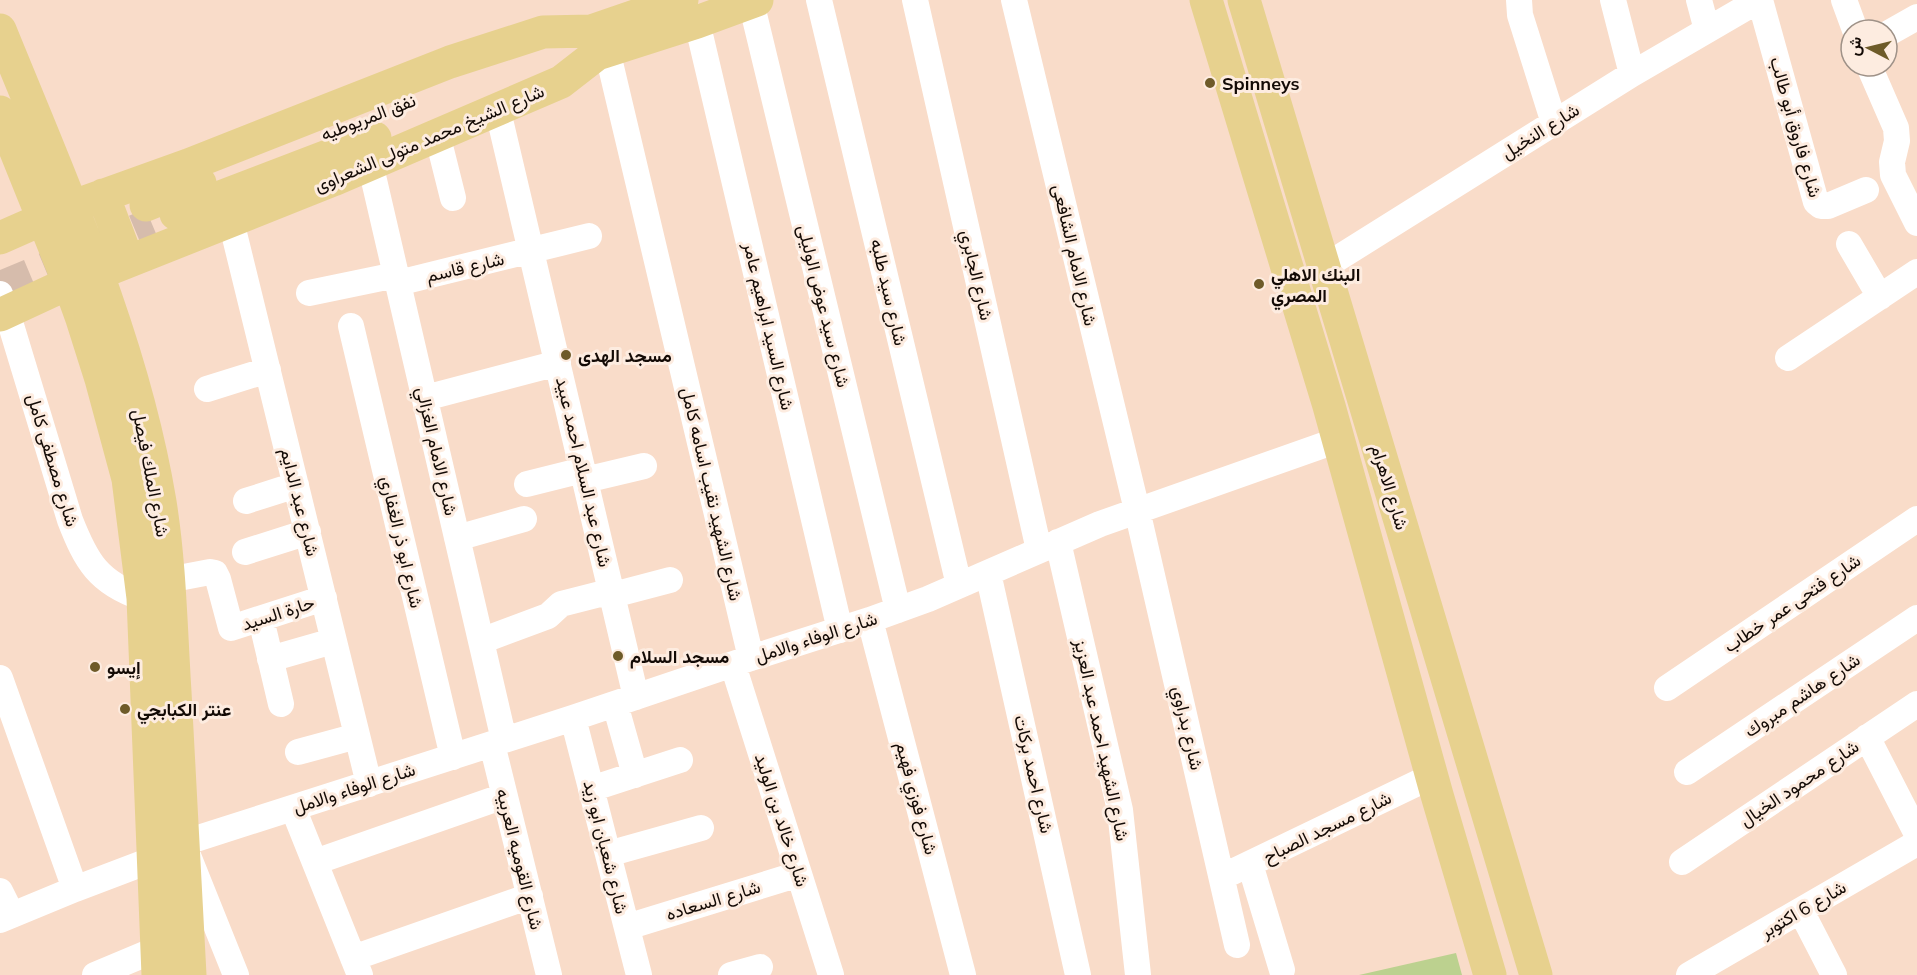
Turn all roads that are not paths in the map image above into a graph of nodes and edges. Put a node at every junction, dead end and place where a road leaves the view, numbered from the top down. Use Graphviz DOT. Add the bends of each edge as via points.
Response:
graph roads {
  1 [pos="819,0"];
  2 [pos="915,0"];
  3 [pos="1014,0"];
  4 [pos="1206,0"];
  5 [pos="1244,0"];
  6 [pos="1519,0"];
  7 [pos="1613,0"];
  8 [pos="1699,0"];
  9 [pos="1760,0"];
  10 [pos="1844,0"];
  11 [pos="754,1"];
  12 [pos="690,11"];
  13 [pos="1917,17"];
  14 [pos="1851,18"];
  15 [pos="1899,27"];
  16 [pos="0,30"];
  17 [pos="1707,30"];
  18 [pos="598,45"];
  19 [pos="1632,74"];
  20 [pos="1874,78"];
  21 [pos="497,108"];
  22 [pos="0,112"];
  23 [pos="1554,123"];
  24 [pos="437,134"];
  25 [pos="1907,138"];
  26 [pos="370,163"];
  27 [pos="1866,190"];
  28 [pos="103,195"];
  29 [pos="453,198"];
  30 [pos="57,213"];
  31 [pos="149,214"];
  32 [pos="231,221"];
  33 [pos="1917,223"];
  34 [pos="589,236"];
  35 [pos="0,238"];
  36 [pos="1849,244"];
  37 [pos="531,251"];
  38 [pos="128,261"];
  39 [pos="1324,267"];
  40 [pos="1917,272"];
  41 [pos="83,279"];
  42 [pos="397,279"];
  43 [pos="309,292"];
  44 [pos="1880,297"];
  45 [pos="2,307"];
  46 [pos="351,326"];
  47 [pos="1788,357"];
  48 [pos="558,363"];
  49 [pos="268,370"];
  50 [pos="207,389"];
  51 [pos="425,398"];
  52 [pos="1338,440"];
  53 [pos="644,466"];
  54 [pos="584,475"];
  55 [pos="296,484"];
  56 [pos="527,484"];
  57 [pos="246,501"];
  58 [pos="1137,510"];
  59 [pos="524,519"];
  60 [pos="1917,519"];
  61 [pos="308,532"];
  62 [pos="457,538"];
  63 [pos="1049,546"];
  64 [pos="245,552"];
  65 [pos="988,573"];
  66 [pos="670,580"];
  67 [pos="959,585"];
  68 [pos="155,589"];
  69 [pos="612,593"];
  70 [pos="324,598"];
  71 [pos="898,610"];
  72 [pos="1917,618"];
  73 [pos="261,619"];
  74 [pos="870,620"];
  75 [pos="840,630"];
  76 [pos="333,641"];
  77 [pos="481,641"];
  78 [pos="270,659"];
  79 [pos="742,662"];
  80 [pos="0,678"];
  81 [pos="1667,688"];
  82 [pos="626,700"];
  83 [pos="281,704"];
  84 [pos="1917,704"];
  85 [pos="573,718"];
  86 [pos="357,736"];
  87 [pos="1867,737"];
  88 [pos="498,742"];
  89 [pos="298,752"];
  90 [pos="453,757"];
  91 [pos="680,760"];
  92 [pos="1687,772"];
  93 [pos="635,775"];
  94 [pos="369,784"];
  95 [pos="1434,785"];
  96 [pos="1479,785"];
  97 [pos="591,789"];
  98 [pos="504,796"];
  99 [pos="293,808"];
  100 [pos="700,828"];
  101 [pos="1917,834"];
  102 [pos="183,843"];
  103 [pos="1917,843"];
  104 [pos="608,854"];
  105 [pos="1500,857"];
  106 [pos="154,860"];
  107 [pos="1682,861"];
  108 [pos="315,862"];
  109 [pos="1250,864"];
  110 [pos="1460,871"];
  111 [pos="799,874"];
  112 [pos="1222,877"];
  113 [pos="75,889"];
  114 [pos="0,891"];
  115 [pos="530,896"];
  116 [pos="1801,911"];
  117 [pos="6,917"];
  118 [pos="627,927"];
  119 [pos="1238,945"];
  120 [pos="158,962"];
  121 [pos="357,967"];
  122 [pos="759,967"];
  123 [pos="1282,970"];
  124 [pos="96,975"];
  125 [pos="190,975"];
  126 [pos="236,975"];
  127 [pos="549,975"];
  128 [pos="639,975"];
  129 [pos="731,975"];
  130 [pos="831,975"];
  131 [pos="963,975"];
  132 [pos="1078,975"];
  133 [pos="1138,975"];
  134 [pos="1490,975"];
  135 [pos="1536,975"];
  136 [pos="1689,975"];
  137 [pos="1834,975"];
  1 -- 67 [label="street, شارع سيد طلبه"];
  2 -- 63 [label="street, شارع الجابري"];
  3 -- 58 [label="street, شارع الامام الشافعى"];
  4 -- 52 [label="main road, شارع الاهرام"];
  5 -- 39 [label="main road, شارع الاهرام"];
  6 -- 23 [label="street" via="1520,15"];
  7 -- 19 [label="street"];
  8 -- 17 [label="street"];
  9 -- 17 [label="street, شارع النخيل"];
  9 -- 27 [label="street, شارع فاروق أبو طالب" via="1816,202 1828,206"];
  10 -- 14 [label="street"];
  11 -- 12 [label="main road, شارع الشيخ محمد متولى الشعراوى"];
  11 -- 71 [label="street, شارع سيد عوض الوليلى"];
  12 -- 18 [label="main road, شارع الشيخ محمد متولى الشعراوى"];
  12 -- 75 [label="street, شارع السيد ابراهيم عامر"];
  13 -- 15 [label="street"];
  16 -- 30 [label="main road, شارع الملك فيصل"];
  17 -- 19 [label="street, شارع النخيل"];
  18 -- 21 [label="main road, شارع الشيخ محمد متولى الشعراوى" via="561,82"];
  18 -- 28 [label="main road, شارع الشيخ محمد متولى الشعراوى" via="543,32 382,87 256,139"];
  18 -- 31 [label="main road, نفق المريوطيه"];
  18 -- 79 [label="street, شارع الشهيد نقيب اسامه كامل"];
  19 -- 23 [label="street, شارع النخيل"];
  20 -- 25 [label="street" via="1894,122"];
  21 -- 24 [label="main road, شارع الشيخ محمد متولى الشعراوى"];
  21 -- 37 [label="street, شارع عبد السلام احمد عبيد"];
  22 -- 30 [label="main road, شارع الملك فيصل"];
  23 -- 39 [label="street, شارع النخيل"];
  24 -- 26 [label="main road, شارع الشيخ محمد متولى الشعراوى"];
  24 -- 29 [label="street"];
  25 -- 33 [label="street" via="1892,162 1893,175"];
  26 -- 32 [label="main road, شارع الشيخ محمد متولى الشعراوى"];
  26 -- 42 [label="street, شارع الامام الغزالي"];
  28 -- 30 [label="main road, شارع الشيخ محمد متولى الشعراوى"];
  28 -- 38 [label="main road"];
  30 -- 35 [label="main road, شارع الشيخ محمد متولى الشعراوى"];
  30 -- 41 [label="main road, شارع الملك فيصل"];
  32 -- 38 [label="main road, شارع الشيخ محمد متولى الشعراوى"];
  32 -- 49 [label="street, شارع عبد الدايم"];
  34 -- 37 [label="street, شارع قاسم"];
  36 -- 44 [label="street"];
  37 -- 42 [label="street, شارع قاسم"];
  37 -- 48 [label="street, شارع عبد السلام احمد عبيد"];
  38 -- 41 [label="main road, شارع الشيخ محمد متولى الشعراوى"];
  39 -- 96 [label="main road, شارع الاهرام"];
  40 -- 44 [label="street"];
  41 -- 45 [label="main road, شارع الشيخ محمد متولى الشعراوى"];
  41 -- 68 [label="main road, شارع الملك فيصل" via="101,380"];
  42 -- 43 [label="street, شارع قاسم"];
  42 -- 51 [label="street, شارع الامام الغزالي"];
  44 -- 47 [label="street"];
  45 -- 68 [label="street, شارع مصطفى كامل" via="80,545 108,581"];
  46 -- 90 [label="street, شارع ابو ذر الغفاري"];
  48 -- 51 [label="street"];
  48 -- 54 [label="street, شارع عبد السلام احمد عبيد"];
  49 -- 50 [label="street"];
  49 -- 55 [label="street, شارع عبد الدايم"];
  51 -- 62 [label="street, شارع الامام الغزالي"];
  52 -- 58 [label="street, شارع الوفاء والامل"];
  52 -- 95 [label="main road, شارع الاهرام"];
  53 -- 54 [label="street"];
  54 -- 56 [label="street"];
  54 -- 69 [label="street, شارع عبد السلام احمد عبيد"];
  55 -- 57 [label="street"];
  55 -- 61 [label="street, شارع عبد الدايم"];
  58 -- 63 [label="street, شارع الوفاء والامل"];
  58 -- 112 [label="street, شارع بدراوي"];
  59 -- 62 [label="street"];
  60 -- 81 [label="street, شارع فتحى عمر خطاب"];
  61 -- 64 [label="street"];
  61 -- 70 [label="street, شارع عبد الدايم"];
  62 -- 77 [label="street, شارع الامام الغزالي"];
  63 -- 65 [label="street, شارع الوفاء والامل"];
  63 -- 133 [label="street, شارع الشهيد احمد عبد العزيز" via="1120,810"];
  65 -- 67 [label="street, شارع الوفاء والامل"];
  65 -- 132 [label="street, شارع احمد بركات"];
  66 -- 69 [label="street"];
  67 -- 71 [label="street, شارع الوفاء والامل"];
  68 -- 73 [label="street, حارة السيد" via="215,573 231,628"];
  68 -- 102 [label="main road, شارع الملك فيصل"];
  68 -- 106 [label="main road, شارع الملك فيصل"];
  69 -- 77 [label="street" via="561,604 548,616"];
  69 -- 82 [label="street, شارع عبد السلام احمد عبيد"];
  70 -- 73 [label="street, حارة السيد"];
  70 -- 76 [label="street, شارع عبد الدايم"];
  71 -- 74 [label="street, شارع الوفاء والامل"];
  72 -- 92 [label="street, شارع هاشم مبروك"];
  73 -- 78 [label="street"];
  74 -- 75 [label="street, شارع الوفاء والامل"];
  74 -- 131 [label="street, شارع فوزي فهيم"];
  75 -- 79 [label="street, شارع الوفاء والامل"];
  76 -- 78 [label="street"];
  76 -- 86 [label="street, شارع عبد الدايم"];
  77 -- 88 [label="street, شارع الامام الغزالي"];
  78 -- 83 [label="street"];
  79 -- 82 [label="street, شارع الوفاء والامل"];
  79 -- 111 [label="street, شارع خالد بن الوليد"];
  80 -- 113 [label="street"];
  82 -- 85 [label="street, شارع الوفاء والامل"];
  82 -- 93 [label="street, شارع عبد السلام احمد عبيد"];
  84 -- 87 [label="street, شارع محمود الخيال"];
  85 -- 88 [label="street, شارع الوفاء والامل"];
  85 -- 97 [label="street, شارع شعبان ابو زيد"];
  86 -- 89 [label="street"];
  86 -- 94 [label="street, شارع عبد الدايم"];
  87 -- 101 [label="street"];
  87 -- 107 [label="street, شارع محمود الخيال"];
  88 -- 90 [label="street, شارع الوفاء والامل"];
  88 -- 98 [label="street, شارع القوميه العربيه"];
  90 -- 94 [label="street, شارع الوفاء والامل"];
  91 -- 93 [label="street"];
  93 -- 97 [label="street"];
  94 -- 99 [label="street, شارع الوفاء والامل"];
  95 -- 96 [label="main road" via="1448,799 1460,799"];
  95 -- 109 [label="street, شارع مسجد الصباح"];
  95 -- 110 [label="main road, شارع الاهرام"];
  96 -- 105 [label="main road, شارع الاهرام"];
  97 -- 104 [label="street, شارع شعبان ابو زيد"];
  98 -- 108 [label="street"];
  98 -- 115 [label="street, شارع القوميه العربيه"];
  99 -- 102 [label="street, شارع الوفاء والامل"];
  99 -- 108 [label="street"];
  100 -- 104 [label="street"];
  102 -- 125 [label="main road, شارع الملك فيصل"];
  102 -- 126 [label="street"];
  103 -- 116 [label="street, شارع 6 اكتوبر"];
  104 -- 118 [label="street, شارع شعبان ابو زيد"];
  105 -- 110 [label="main road" via="1481,850 1471,854"];
  105 -- 135 [label="main road, شارع الاهرام"];
  106 -- 113 [label="street"];
  106 -- 120 [label="main road, شارع الملك فيصل"];
  108 -- 121 [label="street"];
  109 -- 112 [label="street, شارع مسجد الصباح"];
  109 -- 123 [label="street"];
  110 -- 134 [label="main road, شارع الاهرام"];
  111 -- 118 [label="street, شارع السعاده"];
  111 -- 130 [label="street, شارع خالد بن الوليد"];
  112 -- 119 [label="street, شارع بدراوي"];
  113 -- 117 [label="street"];
  114 -- 117 [label="street"];
  115 -- 121 [label="street"];
  115 -- 127 [label="street, شارع القوميه العربيه"];
  116 -- 136 [label="street, شارع 6 اكتوبر"];
  116 -- 137 [label="street"];
  118 -- 128 [label="street, شارع شعبان ابو زيد"];
  120 -- 124 [label="street"];
  122 -- 129 [label="street"];
}
